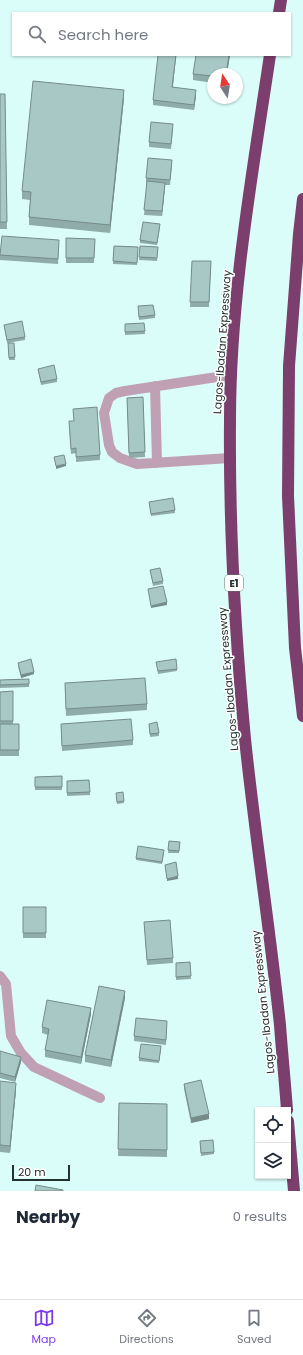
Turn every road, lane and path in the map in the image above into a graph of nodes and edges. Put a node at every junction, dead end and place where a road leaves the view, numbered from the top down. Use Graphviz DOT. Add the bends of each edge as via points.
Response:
graph roads {
  1 [pos="281,0"];
  2 [pos="279,12"];
  3 [pos="270,56"];
  4 [pos="303,199"];
  5 [pos="230,375"];
  6 [pos="154,386"];
  7 [pos="230,458"];
  8 [pos="156,463"];
  9 [pos="303,716"];
  10 [pos="0,976"];
  11 [pos="100,1098"];
  12 [pos="287,1107"];
  13 [pos="290,1143"];
  14 [pos="294,1191"];
  1 -- 2 [label="highway"];
  3 -- 5 [label="highway, Lagos-Ibadan Expressway / E1" via="248,205"];
  4 -- 9 [label="highway" via="289,366 288,496 295,648"];
  5 -- 6 [label="street"];
  5 -- 7 [label="highway, Lagos-Ibadan Expressway / E1"];
  6 -- 8 [label="street"];
  6 -- 8 [label="street" via="116,393 109,398 104,413 112,452 137,464"];
  7 -- 8 [label="street"];
  7 -- 12 [label="highway, Lagos-Ibadan Expressway / E1" via="231,545 245,740 280,1025"];
  10 -- 11 [label="street" via="6,984 11,1036 21,1053 34,1067"];
  13 -- 14 [label="highway"];
}
